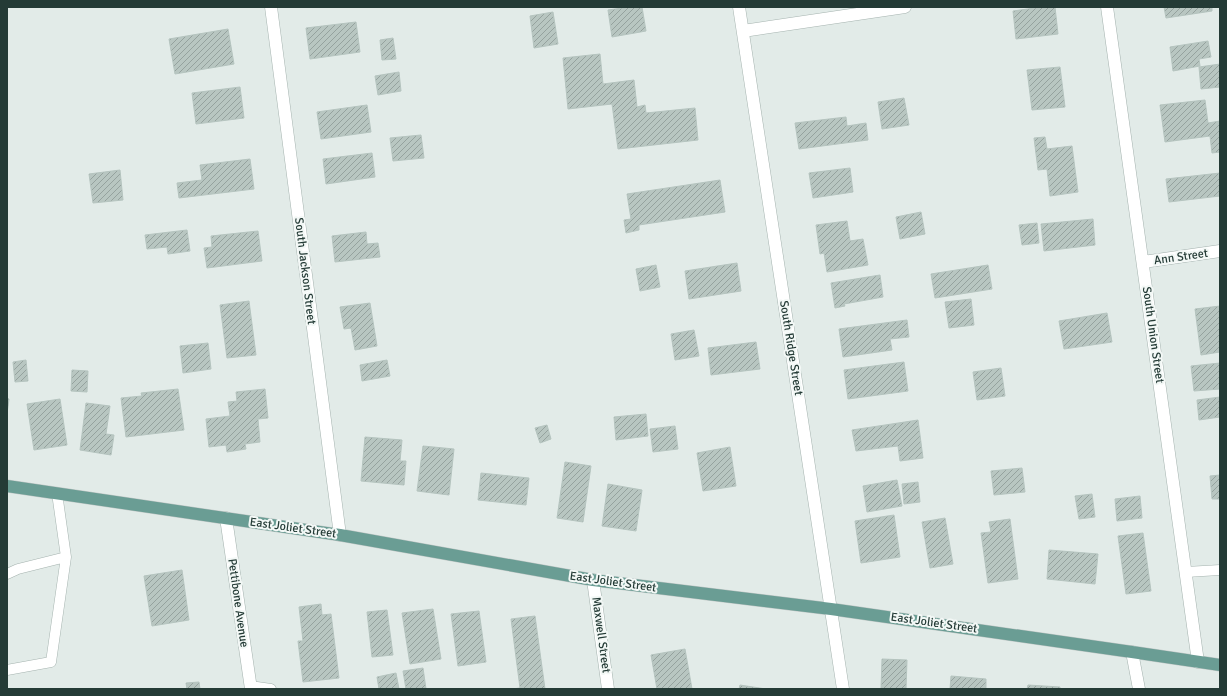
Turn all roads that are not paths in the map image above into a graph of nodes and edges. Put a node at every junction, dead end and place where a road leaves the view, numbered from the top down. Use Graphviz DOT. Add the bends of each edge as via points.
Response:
graph roads {
  1 [pos="271,7"];
  2 [pos="740,7"];
  3 [pos="905,7"];
  4 [pos="1107,7"];
  5 [pos="743,31"];
  6 [pos="1220,251"];
  7 [pos="1143,262"];
  8 [pos="7,486"];
  9 [pos="57,493"];
  10 [pos="226,518"];
  11 [pos="340,535"];
  12 [pos="66,557"];
  13 [pos="1220,570"];
  14 [pos="1186,572"];
  15 [pos="7,574"];
  16 [pos="593,580"];
  17 [pos="831,609"];
  18 [pos="1132,652"];
  19 [pos="1198,662"];
  20 [pos="1220,665"];
  21 [pos="7,670"];
  22 [pos="250,688"];
  23 [pos="271,689"];
  24 [pos="608,689"];
  25 [pos="843,689"];
  26 [pos="1138,689"];
  1 -- 11 [label="street, South Jackson Street"];
  2 -- 5 [label="street, South Ridge Street"];
  3 -- 5 [label="street"];
  4 -- 7 [label="street, South Union Street"];
  5 -- 17 [label="street, South Ridge Street"];
  6 -- 7 [label="street, Ann Street"];
  7 -- 14 [label="street, South Union Street"];
  8 -- 9 [label="main road, East Joliet Street"];
  9 -- 10 [label="main road, East Joliet Street"];
  9 -- 12 [label="lane"];
  10 -- 11 [label="main road, East Joliet Street"];
  10 -- 22 [label="street, Pettibone Avenue"];
  11 -- 16 [label="main road, East Joliet Street"];
  12 -- 15 [label="lane"];
  12 -- 21 [label="lane" via="51,662"];
  13 -- 14 [label="lane"];
  14 -- 19 [label="street, South Union Street"];
  16 -- 17 [label="main road, East Joliet Street"];
  16 -- 24 [label="street, Maxwell Street"];
  17 -- 18 [label="main road, East Joliet Street"];
  17 -- 25 [label="street, South Ridge Street"];
  18 -- 19 [label="main road, East Joliet Street"];
  18 -- 26 [label="street"];
  19 -- 20 [label="main road, East Joliet Street"];
  22 -- 23 [label="lane"];
}
